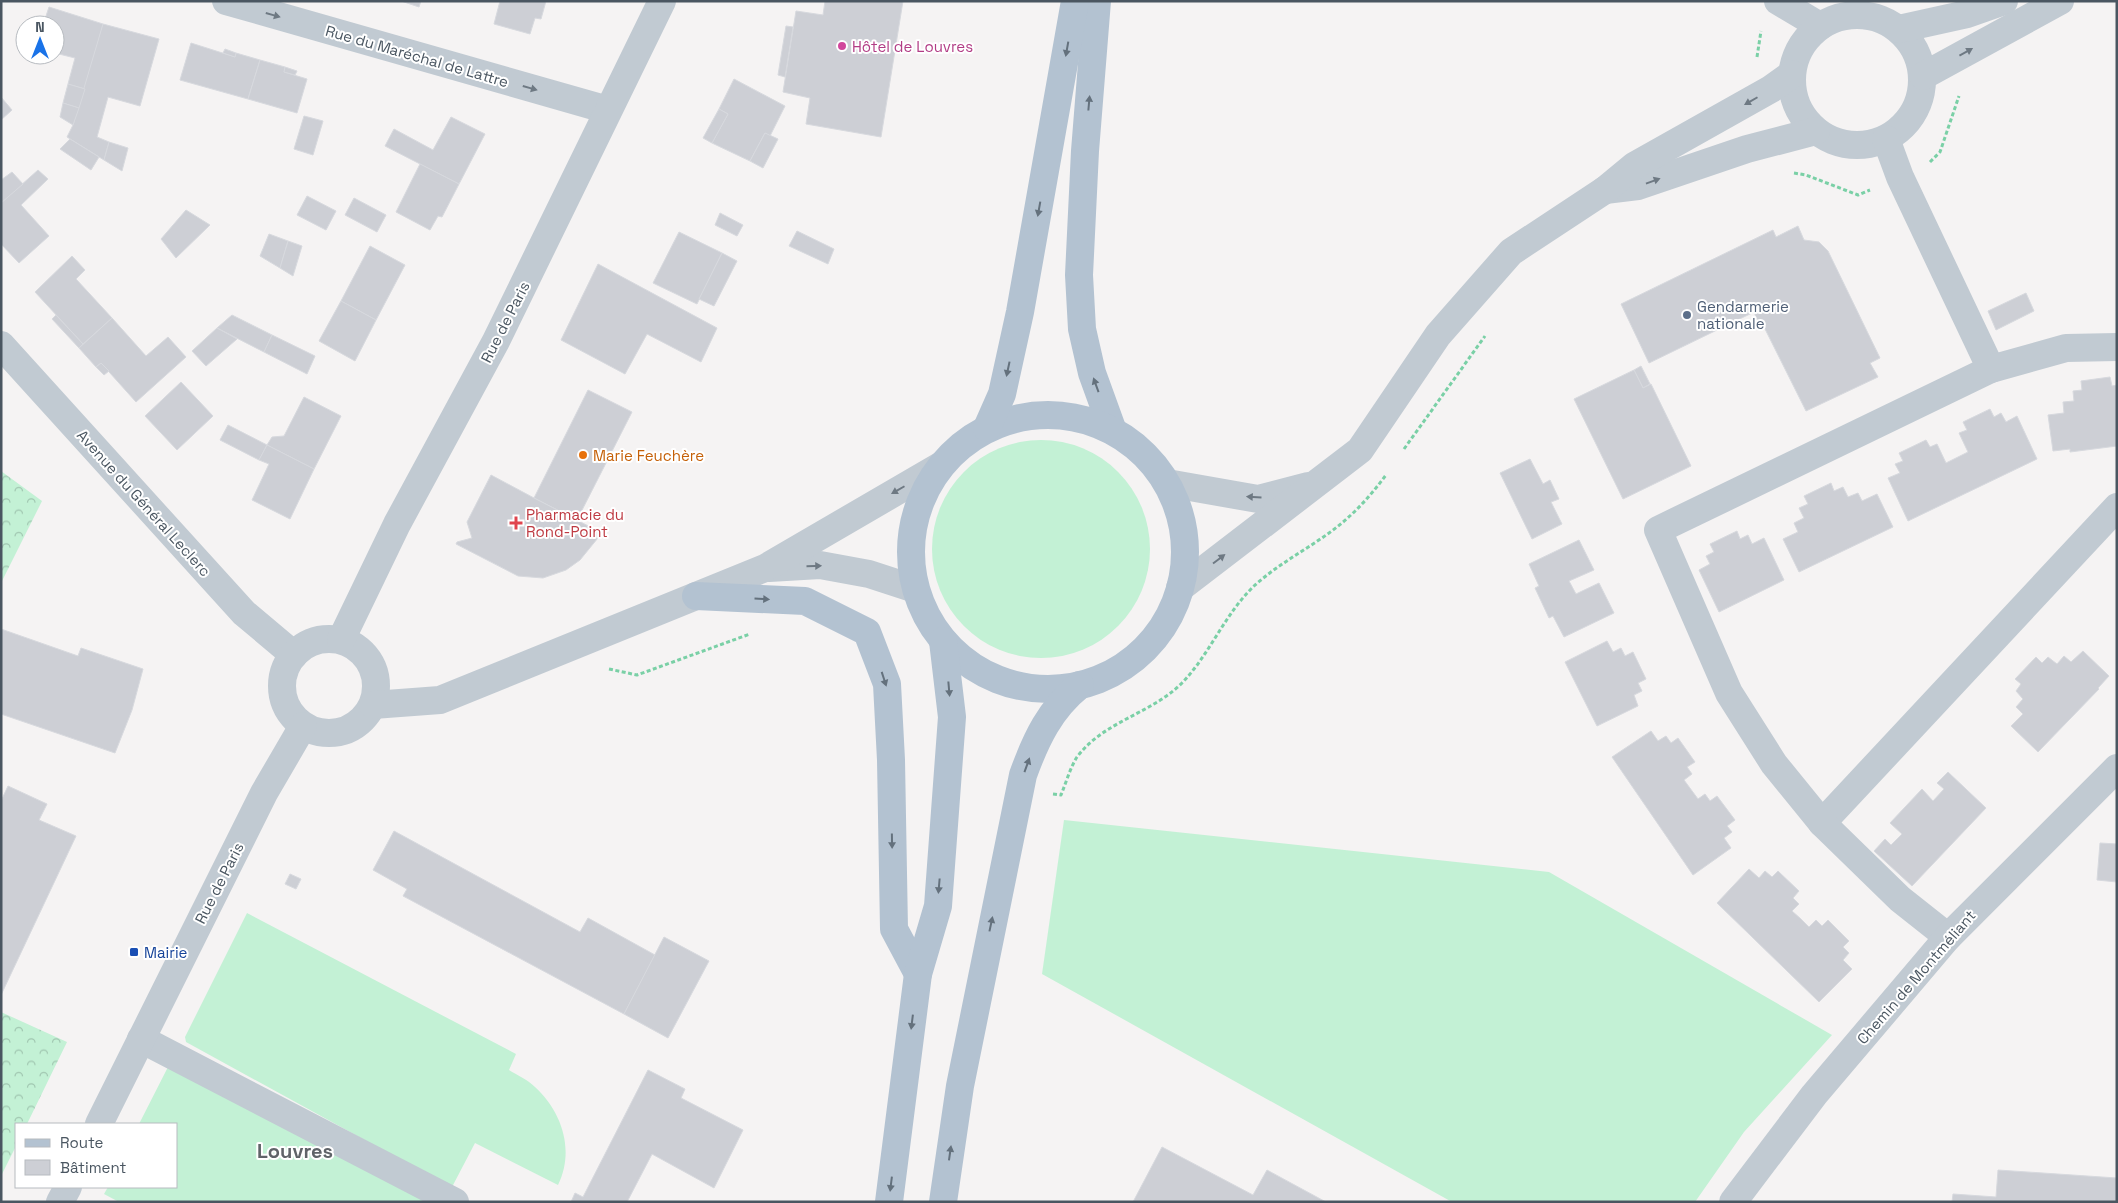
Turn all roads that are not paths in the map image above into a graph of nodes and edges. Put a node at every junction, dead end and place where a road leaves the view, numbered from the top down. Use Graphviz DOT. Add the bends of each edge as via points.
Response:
graph roads {
  1 [pos="226,1"];
  2 [pos="662,1"];
  3 [pos="1075,1"];
  4 [pos="1097,1"];
  5 [pos="1778,1"];
  6 [pos="2004,1"];
  7 [pos="2060,1"];
  8 [pos="1820,26"];
  9 [pos="1899,29"];
  10 [pos="1792,74"];
  11 [pos="1923,76"];
  12 [pos="608,110"];
  13 [pos="1816,131"];
  14 [pos="1886,139"];
  15 [pos="1605,190"];
  16 [pos="1,346"];
  17 [pos="2117,347"];
  18 [pos="1992,369"];
  19 [pos="987,428"];
  20 [pos="1114,431"];
  21 [pos="940,466"];
  22 [pos="1167,483"];
  23 [pos="1319,483"];
  24 [pos="2117,507"];
  25 [pos="765,568"];
  26 [pos="1180,588"];
  27 [pos="915,589"];
  28 [pos="696,596"];
  29 [pos="341,640"];
  30 [pos="943,641"];
  31 [pos="294,655"];
  32 [pos="1080,685"];
  33 [pos="374,705"];
  34 [pos="303,726"];
  35 [pos="2117,768"];
  36 [pos="1822,823"];
  37 [pos="1948,938"];
  38 [pos="918,974"];
  39 [pos="141,1039"];
  40 [pos="99,1123"];
  41 [pos="67,1188"];
  42 [pos="60,1202"];
  43 [pos="455,1202"];
  44 [pos="888,1202"];
  45 [pos="943,1202"];
  46 [pos="1733,1202"];
  1 -- 12 [label="street, Rue du Maréchal de Lattre, one-way"];
  2 -- 12 [label="street, Rue de Paris"];
  3 -- 19 [label="main road, one-way" via="1020,312 1002,394"];
  20 -- 4 [label="main road, one-way" via="1092,373 1082,329 1079,275"];
  5 -- 8 [label="street"];
  6 -- 9 [label="street" via="1967,14"];
  11 -- 7 [label="street, one-way"];
  8 -- 9 [label="street" via="1835,18 1868,15"];
  8 -- 10 [label="street" via="1796,55"];
  9 -- 11 [label="street" via="1920,58"];
  10 -- 13 [label="street" via="1796,105"];
  10 -- 15 [label="street, one-way" via="1634,166"];
  11 -- 14 [label="street" via="1922,95 1914,113 1902,129"];
  12 -- 29 [label="street, Rue de Paris" via="496,341 397,524"];
  13 -- 14 [label="street" via="1838,142 1862,146"];
  15 -- 13 [label="street, one-way" via="1638,186 1747,149"];
  14 -- 18 [label="street" via="1900,177"];
  15 -- 23 [label="street" via="1511,252 1438,335 1360,450"];
  16 -- 31 [label="street, Avenue du Général Leclerc" via="244,613"];
  17 -- 18 [label="street" via="2066,348"];
  18 -- 36 [label="street" via="1658,530 1729,693 1774,764"];
  19 -- 20 [label="main road" via="1018,418 1051,414 1083,419"];
  19 -- 21 [label="main road" via="961,445"];
  20 -- 22 [label="main road" via="1152,462"];
  21 -- 25 [label="street, one-way"];
  21 -- 27 [label="main road" via="919,504 910,546"];
  23 -- 22 [label="street, one-way" via="1258,499"];
  22 -- 26 [label="main road" via="1181,516 1185,552"];
  26 -- 23 [label="street, one-way"];
  24 -- 36 [label="street"];
  25 -- 27 [label="street, one-way" via="820,565 869,574"];
  25 -- 28 [label="street"];
  26 -- 32 [label="main road" via="1170,615 1153,640 1133,660"];
  27 -- 30 [label="main road" via="926,617"];
  28 -- 33 [label="street" via="440,700"];
  28 -- 38 [label="main road, one-way" via="805,601 867,632 887,684 894,929"];
  29 -- 31 [label="street" via="315,640"];
  29 -- 33 [label="street" via="356,646 368,658 375,672"];
  30 -- 32 [label="main road" via="966,662 991,677 1020,686 1050,689"];
  30 -- 38 [label="main road, one-way" via="952,717 950,767 938,906"];
  31 -- 34 [label="street" via="285,668 284,700 291,714"];
  45 -- 32 [label="main road, one-way" via="961,1076 1023,775 1036,740 1054,709"];
  33 -- 34 [label="street" via="356,726 343,731 329,734"];
  34 -- 39 [label="street, Rue de Paris" via="264,793"];
  35 -- 37 [label="street, Chemin de Montméliant"];
  36 -- 37 [label="street" via="1900,899"];
  37 -- 46 [label="street, Chemin de Montméliant" via="1814,1095"];
  38 -- 44 [label="main road, one-way"];
  39 -- 40 [label="street, Rue de Paris"];
  39 -- 43 [label="street"];
  41 -- 42 [label="street"];
}
